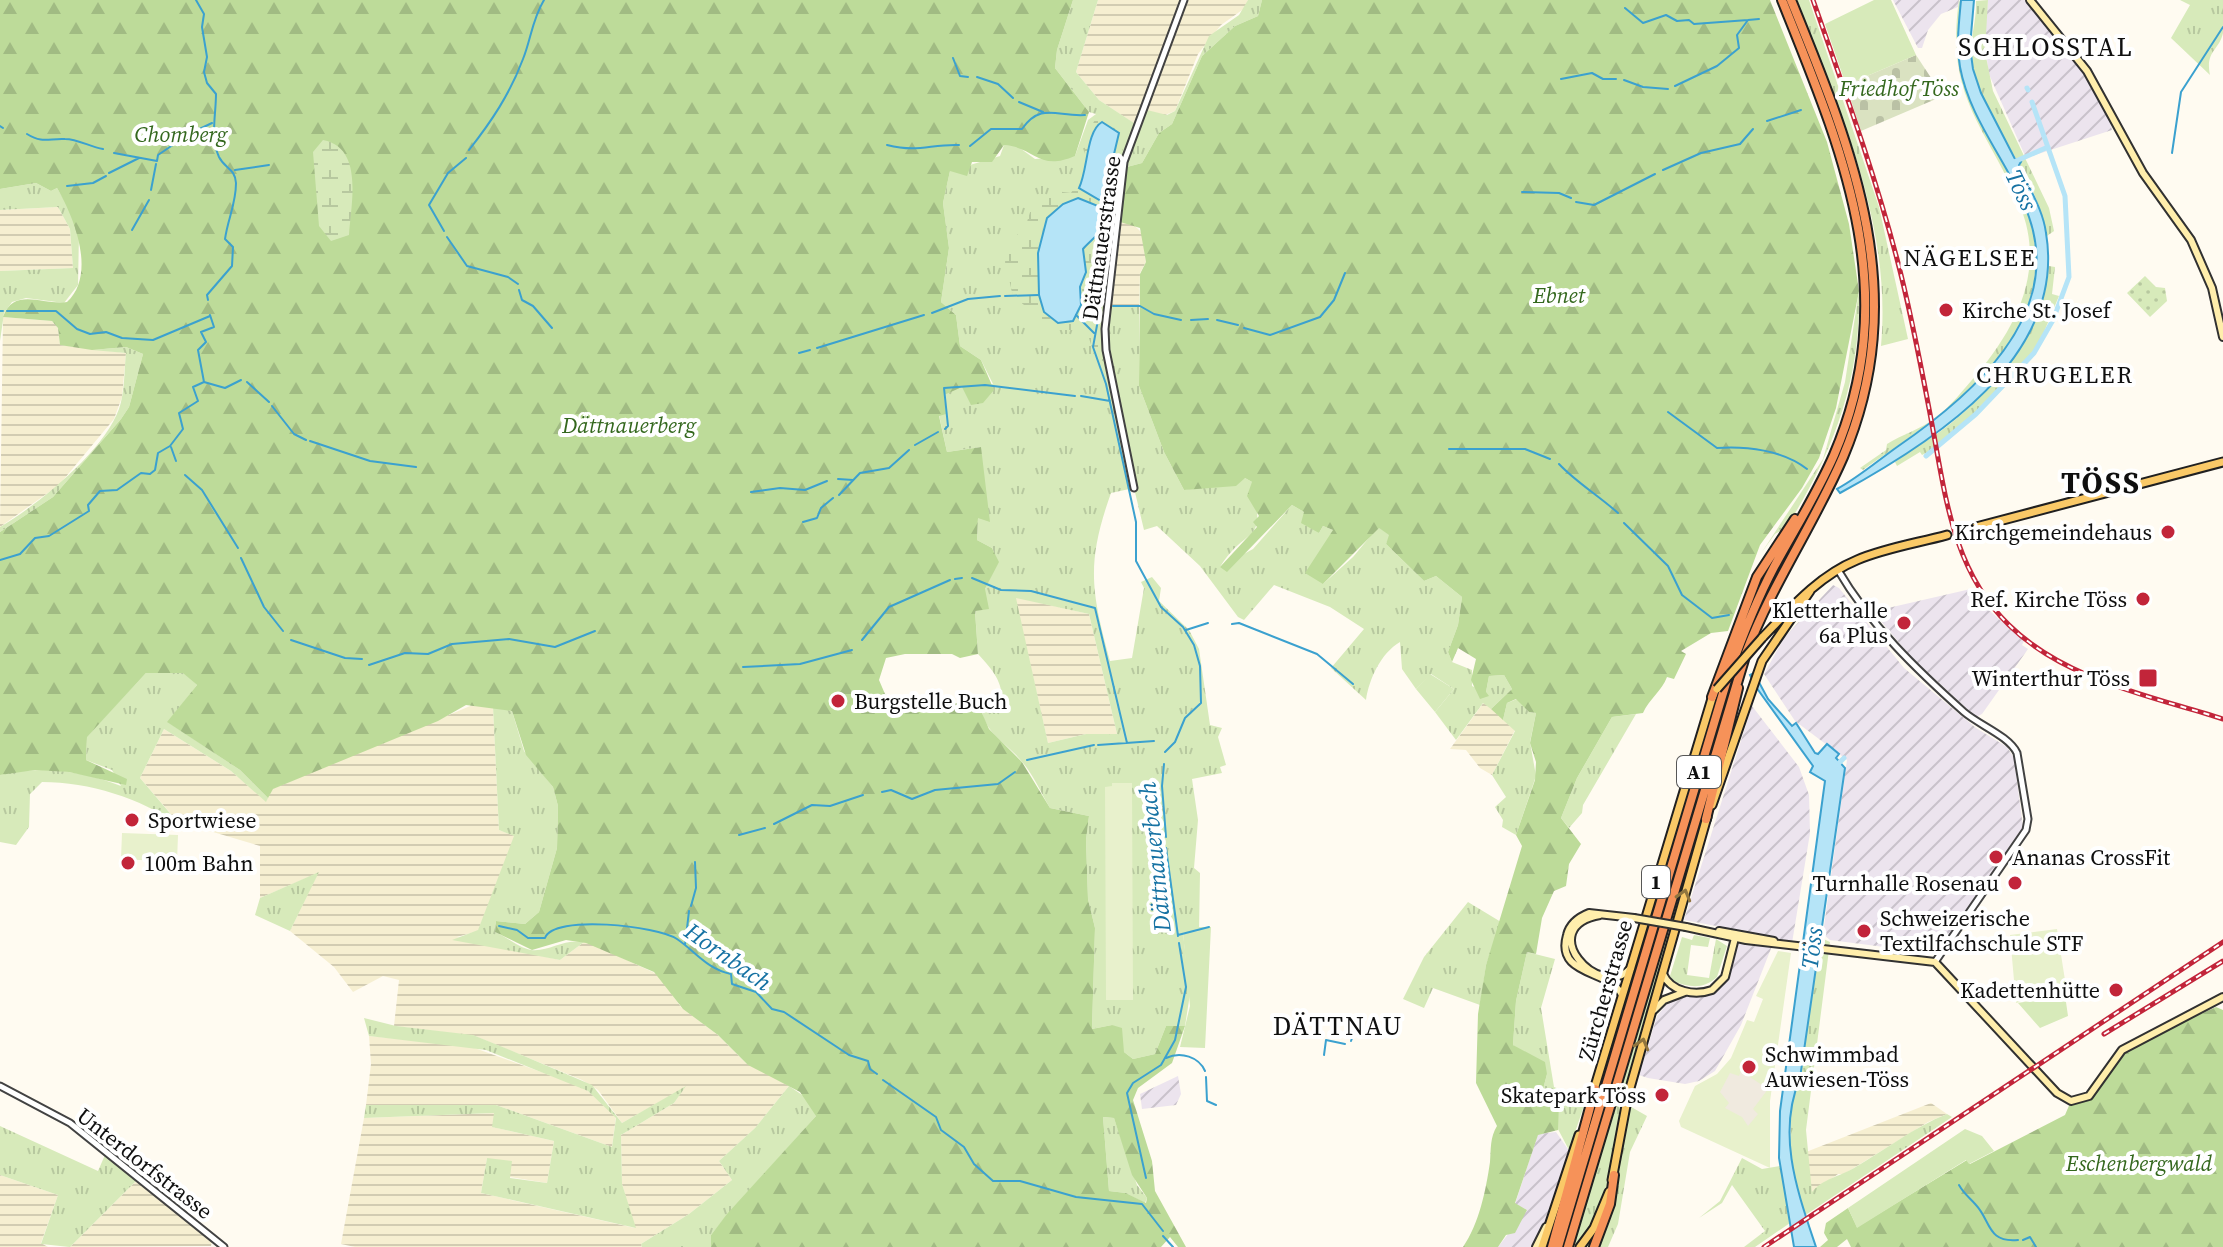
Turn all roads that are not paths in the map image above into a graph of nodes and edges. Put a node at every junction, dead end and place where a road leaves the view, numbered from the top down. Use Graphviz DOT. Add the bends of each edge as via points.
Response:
graph roads {
  1 [pos="1184,0"];
  2 [pos="1782,0"];
  3 [pos="1791,0"];
  4 [pos="2030,0"];
  5 [pos="2223,337"];
  6 [pos="2223,462"];
  7 [pos="1134,488"];
  8 [pos="1816,493"];
  9 [pos="1961,531"];
  10 [pos="1947,535"];
  11 [pos="1838,570"];
  12 [pos="1810,591"];
  13 [pos="1738,674"];
  14 [pos="1714,693"];
  15 [pos="1706,819"];
  16 [pos="1605,913"];
  17 [pos="1713,932"];
  18 [pos="1735,938"];
  19 [pos="1774,941"];
  20 [pos="1935,962"];
  21 [pos="1631,968"];
  22 [pos="1662,970"];
  23 [pos="1686,992"];
  24 [pos="1622,995"];
  25 [pos="2223,997"];
  26 [pos="1651,1013"];
  27 [pos="0,1086"];
  28 [pos="1595,1089"];
  29 [pos="1614,1175"];
  30 [pos="1552,1213"];
  31 [pos="224,1247"];
  32 [pos="1536,1247"];
  33 [pos="1542,1247"];
  34 [pos="1552,1247"];
  35 [pos="1558,1247"];
  36 [pos="1568,1247"];
  37 [pos="1580,1247"];
  38 [pos="1594,1247"];
  1 -- 7 [label="street, Dättnauerstrasse" via="1124,162 1105,329"];
  2 -- 8 [label="highway, A1" via="1841,151 1864,259 1865,319 1857,380 1837,449"];
  3 -- 13 [label="highway, A1" via="1837,113 1863,197 1874,270 1873,332 1847,446 1770,596"];
  4 -- 5 [label="main road" via="2087,71 2143,173 2191,240 2212,288"];
  6 -- 9 [label="main road"];
  8 -- 14 [label="highway, A1" via="1767,560"];
  8 -- 35 [label="highway, A1" via="1762,592 1729,673"];
  10 -- 11 [label="main road, Zürcherstrasse / 1" via="1870,555"];
  11 -- 12 [label="main road, Zürcherstrasse / 1"];
  11 -- 20 [label="street" via="1907,660 1979,724 2015,748 2027,827"];
  12 -- 14 [label="main road, Zürcherstrasse / 1, bridge"];
  12 -- 15 [label="main road, Zürcherstrasse / 1" via="1762,661"];
  13 -- 15 [label="highway, A1"];
  13 -- 36 [label="highway, A1"];
  14 -- 21 [label="main road, Zürcherstrasse / 1"];
  22 -- 15 [label="main road, Zürcherstrasse / 1, one-way"];
  16 -- 17 [label="main road, bridge"];
  16 -- 21 [label="main road" via="1577,926 1571,938 1575,955 1584,967 1608,976"];
  16 -- 24 [label="main road" via="1589,913 1573,923 1566,937 1567,953 1576,967 1611,981"];
  17 -- 18 [label="main road"];
  17 -- 19 [label="main road"];
  18 -- 19 [label="main road"];
  18 -- 23 [label="main road" via="1721,983 1707,993"];
  19 -- 20 [label="main road"];
  20 -- 25 [label="main road" via="2057,1093 2071,1101 2092,1093 2111,1061 2130,1043"];
  21 -- 24 [label="main road, Zürcherstrasse / 1"];
  22 -- 23 [label="main road" via="1667,982"];
  22 -- 26 [label="main road, Zürcherstrasse / 1"];
  23 -- 26 [label="main road" via="1664,1000"];
  24 -- 28 [label="main road, Zürcherstrasse / 1"];
  29 -- 26 [label="main road, Zürcherstrasse / 1, one-way" via="1623,1114"];
  27 -- 31 [label="street, Unterdorfstrasse" via="70,1123"];
  28 -- 30 [label="main road, Zürcherstrasse / 1"];
  28 -- 34 [label="highway"];
  29 -- 37 [label="main road, Zürcherstrasse / 1" via="1600,1216"];
  29 -- 38 [label="highway"];
  30 -- 32 [label="main road"];
  30 -- 33 [label="main road, Zürcherstrasse / 1"];
}
